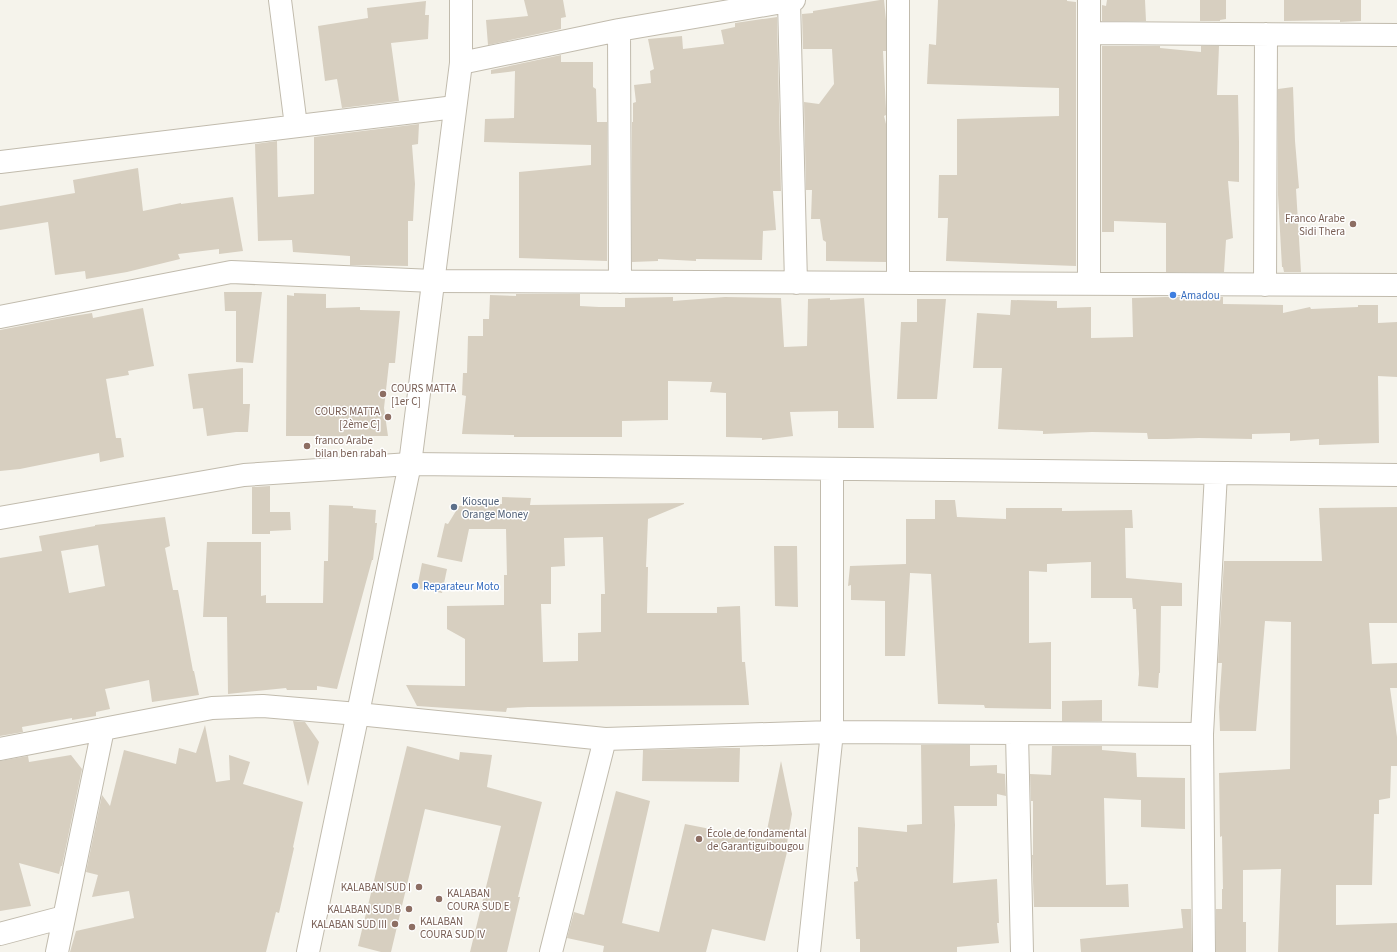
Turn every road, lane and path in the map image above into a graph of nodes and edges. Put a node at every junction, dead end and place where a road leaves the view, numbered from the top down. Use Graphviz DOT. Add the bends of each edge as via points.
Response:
graph roads {
  1 [pos="280,0"];
  2 [pos="460,0"];
  3 [pos="792,0"];
  4 [pos="898,0"];
  5 [pos="1089,0"];
  6 [pos="619,30"];
  7 [pos="1090,33"];
  8 [pos="1266,34"];
  9 [pos="1397,35"];
  10 [pos="461,63"];
  11 [pos="455,107"];
  12 [pos="296,126"];
  13 [pos="0,162"];
  14 [pos="433,281"];
  15 [pos="620,282"];
  16 [pos="796,283"];
  17 [pos="898,283"];
  18 [pos="1089,284"];
  19 [pos="1264,285"];
  20 [pos="1397,285"];
  21 [pos="0,317"];
  22 [pos="410,464"];
  23 [pos="832,469"];
  24 [pos="1216,473"];
  25 [pos="1397,475"];
  26 [pos="0,518"];
  27 [pos="358,714"];
  28 [pos="103,729"];
  29 [pos="832,732"];
  30 [pos="1017,734"];
  31 [pos="1202,734"];
  32 [pos="605,739"];
  33 [pos="0,749"];
  34 [pos="64,917"];
  35 [pos="0,934"];
  36 [pos="57,952"];
  37 [pos="308,952"];
  38 [pos="551,952"];
  39 [pos="809,952"];
  40 [pos="1022,952"];
  41 [pos="1204,952"];
  1 -- 12 [label="street"];
  2 -- 10 [label="street"];
  3 -- 6 [label="street"];
  3 -- 16 [label="street"];
  4 -- 17 [label="street"];
  5 -- 7 [label="street"];
  6 -- 10 [label="street"];
  6 -- 15 [label="street"];
  7 -- 8 [label="street"];
  7 -- 18 [label="street"];
  8 -- 9 [label="street"];
  8 -- 19 [label="street"];
  10 -- 11 [label="street"];
  11 -- 12 [label="street"];
  11 -- 14 [label="street"];
  12 -- 13 [label="street"];
  14 -- 15 [label="street"];
  14 -- 21 [label="street" via="231,272"];
  14 -- 22 [label="street"];
  15 -- 16 [label="street"];
  16 -- 17 [label="street"];
  17 -- 18 [label="street"];
  18 -- 19 [label="street"];
  19 -- 20 [label="street"];
  22 -- 23 [label="street"];
  22 -- 26 [label="street" via="244,475"];
  22 -- 27 [label="street"];
  23 -- 24 [label="street"];
  23 -- 29 [label="street"];
  24 -- 25 [label="street"];
  24 -- 31 [label="street"];
  27 -- 28 [label="street" via="263,706 212,708"];
  27 -- 32 [label="street"];
  27 -- 37 [label="street"];
  28 -- 33 [label="street"];
  28 -- 34 [label="street"];
  29 -- 30 [label="street"];
  29 -- 32 [label="street"];
  29 -- 39 [label="street"];
  30 -- 31 [label="street"];
  30 -- 40 [label="street"];
  31 -- 41 [label="street"];
  32 -- 38 [label="street"];
  34 -- 35 [label="street"];
  34 -- 36 [label="street"];
}
